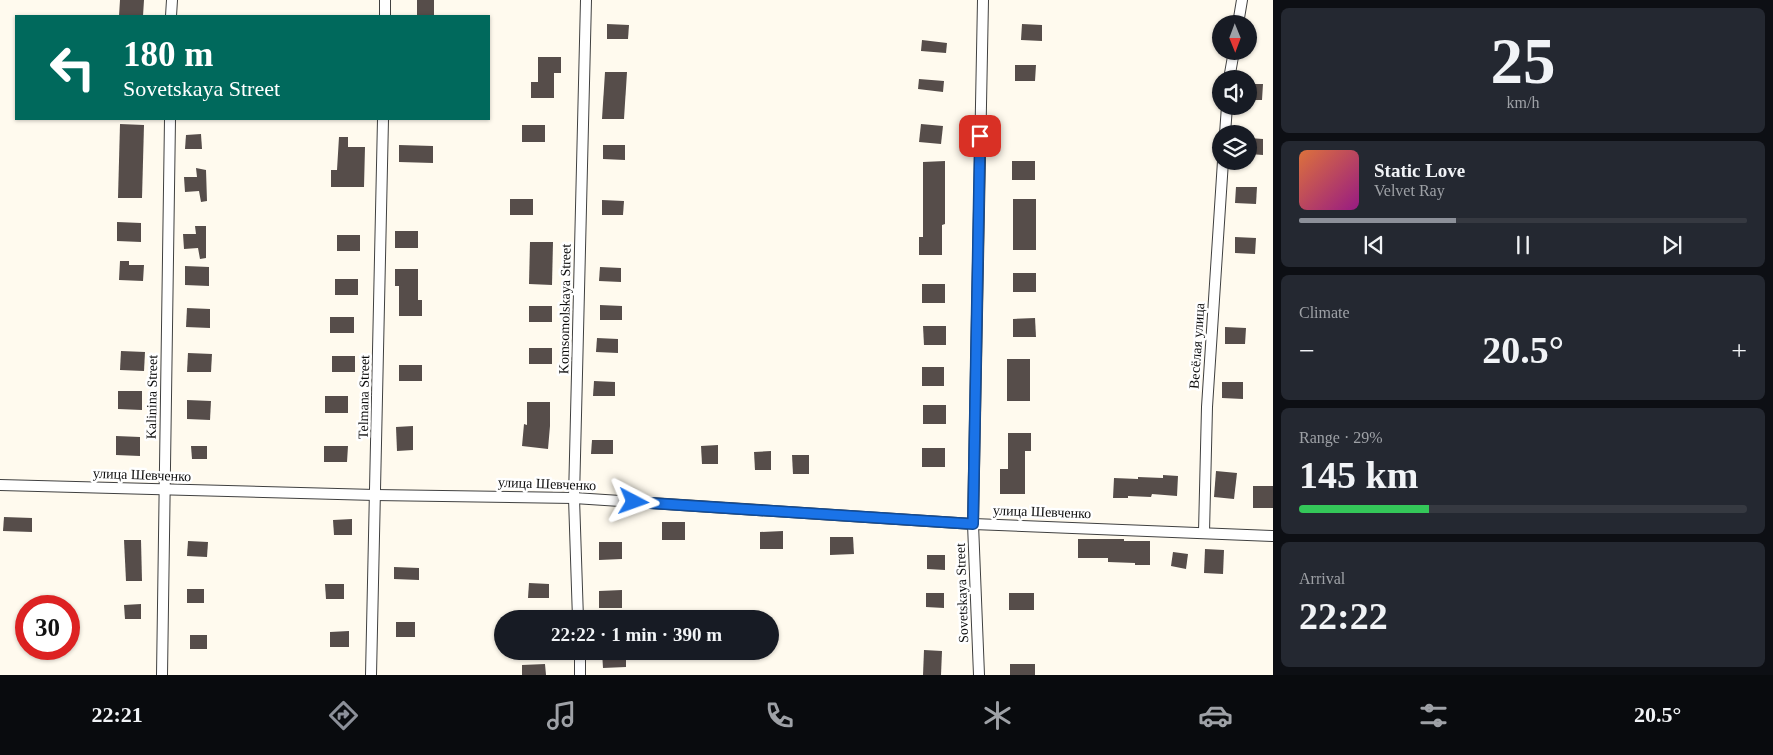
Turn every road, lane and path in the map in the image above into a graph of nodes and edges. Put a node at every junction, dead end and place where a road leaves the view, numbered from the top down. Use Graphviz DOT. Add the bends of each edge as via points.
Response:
graph roads {
  1 [pos="172,0"];
  2 [pos="385,0"];
  3 [pos="586,0"];
  4 [pos="983,0"];
  5 [pos="1242,0"];
  6 [pos="171,15"];
  7 [pos="385,15"];
  8 [pos="1240,15"];
  9 [pos="170,120"];
  10 [pos="383,120"];
  11 [pos="1222,170"];
  12 [pos="0,485"];
  13 [pos="164,490"];
  14 [pos="375,495"];
  15 [pos="574,498"];
  16 [pos="973,524"];
  17 [pos="1204,532"];
  18 [pos="1273,536"];
  19 [pos="578,610"];
  20 [pos="580,660"];
  21 [pos="162,675"];
  22 [pos="371,675"];
  23 [pos="580,675"];
  24 [pos="979,675"];
  1 -- 6 [label="street"];
  2 -- 7 [label="street"];
  3 -- 15 [label="street, Komsomolskaya Street"];
  4 -- 16 [label="street, Sovetskaya Street"];
  5 -- 8 [label="street"];
  9 -- 13 [label="street, Kalinina Street"];
  10 -- 14 [label="street, Telmana Street"];
  11 -- 17 [label="street, Весёлая улица" via="1207,407"];
  12 -- 13 [label="street, улица Шевченко"];
  13 -- 14 [label="street, улица Шевченко"];
  13 -- 21 [label="street, Kalinina Street"];
  14 -- 15 [label="street, улица Шевченко"];
  14 -- 22 [label="street, Telmana Street"];
  15 -- 16 [label="street, улица Шевченко"];
  15 -- 19 [label="street, Komsomolskaya Street"];
  16 -- 17 [label="street, улица Шевченко"];
  16 -- 24 [label="street, Sovetskaya Street"];
  17 -- 18 [label="street, улица Шевченко"];
  20 -- 23 [label="street"];
}
